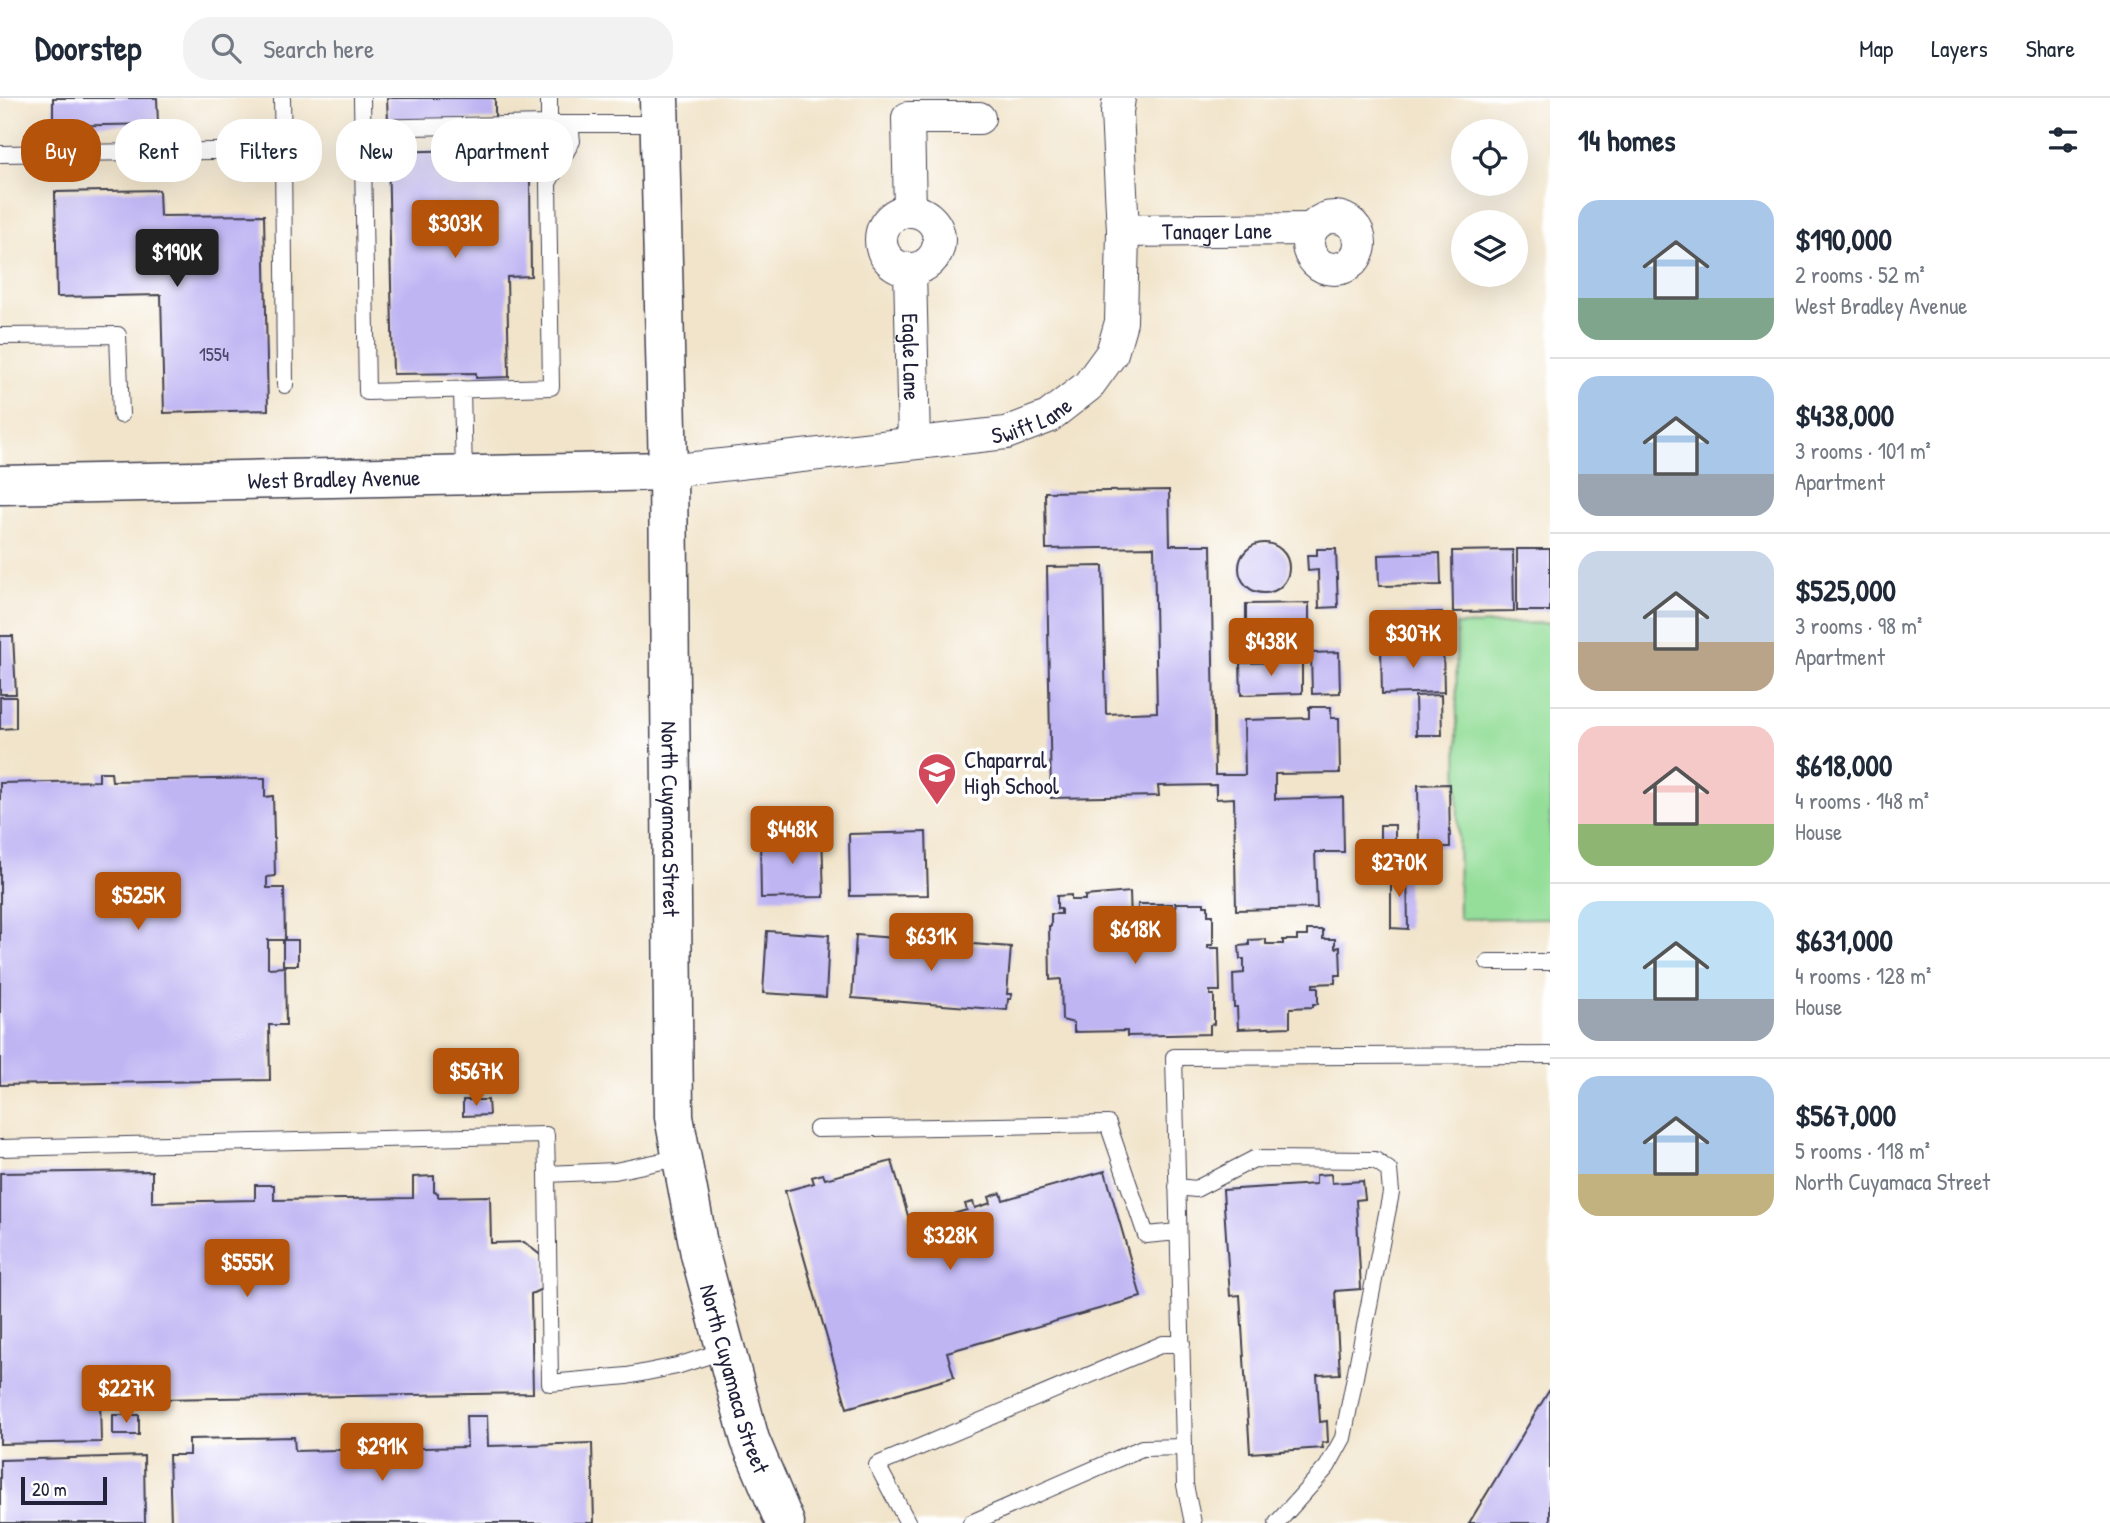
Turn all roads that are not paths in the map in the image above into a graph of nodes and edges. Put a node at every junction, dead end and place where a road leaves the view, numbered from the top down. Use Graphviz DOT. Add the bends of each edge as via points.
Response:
graph roads {
  1 [pos="282,98"];
  2 [pos="362,98"];
  3 [pos="549,98"];
  4 [pos="1119,98"];
  5 [pos="660,111"];
  6 [pos="979,118"];
  7 [pos="282,119"];
  8 [pos="363,119"];
  9 [pos="549,119"];
  10 [pos="573,124"];
  11 [pos="216,151"];
  12 [pos="0,154"];
  13 [pos="282,182"];
  14 [pos="364,182"];
  15 [pos="549,182"];
  16 [pos="1312,229"];
  17 [pos="1123,231"];
  18 [pos="0,336"];
  19 [pos="285,385"];
  20 [pos="462,389"];
  21 [pos="121,415"];
  22 [pos="914,443"];
  23 [pos="668,471"];
  24 [pos="464,475"];
  25 [pos="0,485"];
  26 [pos="1488,961"];
  27 [pos="1550,962"];
  28 [pos="1550,1055"];
  29 [pos="817,1129"];
  30 [pos="0,1148"];
  31 [pos="682,1157"];
  32 [pos="547,1174"];
  33 [pos="1177,1187"];
  34 [pos="1178,1232"];
  35 [pos="1182,1344"];
  36 [pos="726,1350"];
  37 [pos="1184,1447"];
  38 [pos="785,1523"];
  39 [pos="908,1523"];
  40 [pos="971,1523"];
  41 [pos="1193,1523"];
  42 [pos="1277,1523"];
  1 -- 7 [label="lane"];
  2 -- 8 [label="lane"];
  3 -- 9 [label="lane"];
  4 -- 17 [label="street, Swift Lane"];
  5 -- 10 [label="lane"];
  5 -- 23 [label="main road, North Cuyamaca Street"];
  6 -- 22 [label="street, Eagle Lane" via="908,118 910,211 893,216 881,240 886,257 910,269"];
  11 -- 12 [label="lane"];
  13 -- 19 [label="lane"];
  14 -- 20 [label="lane" via="367,392"];
  15 -- 20 [label="lane" via="551,387"];
  16 -- 17 [label="street, Tanager Lane"];
  17 -- 22 [label="street, Swift Lane" via="1121,322 1112,353 1088,386 1048,417 1006,433"];
  18 -- 21 [label="lane" via="118,335"];
  20 -- 24 [label="lane"];
  22 -- 23 [label="street, Swift Lane"];
  23 -- 24 [label="main road, West Bradley Avenue"];
  23 -- 31 [label="main road, North Cuyamaca Street" via="673,1103"];
  24 -- 25 [label="main road, West Bradley Avenue"];
  26 -- 27 [label="lane"];
  28 -- 33 [label="lane" via="1174,1057"];
  29 -- 34 [label="lane" via="1108,1125 1146,1235"];
  30 -- 32 [label="lane" via="546,1135"];
  31 -- 32 [label="lane" via="615,1171"];
  31 -- 36 [label="main road, North Cuyamaca Street" via="700,1254"];
  32 -- 36 [label="lane" via="550,1383 627,1376"];
  33 -- 34 [label="lane"];
  33 -- 42 [label="lane" via="1196,1189 1254,1159 1375,1160 1389,1170 1391,1193 1343,1438 1326,1467"];
  34 -- 35 [label="lane"];
  35 -- 37 [label="lane"];
  35 -- 39 [label="lane" via="1163,1344 877,1465"];
  36 -- 38 [label="main road, North Cuyamaca Street" via="750,1440"];
  37 -- 40 [label="lane" via="1142,1448"];
  37 -- 41 [label="lane"];
}
